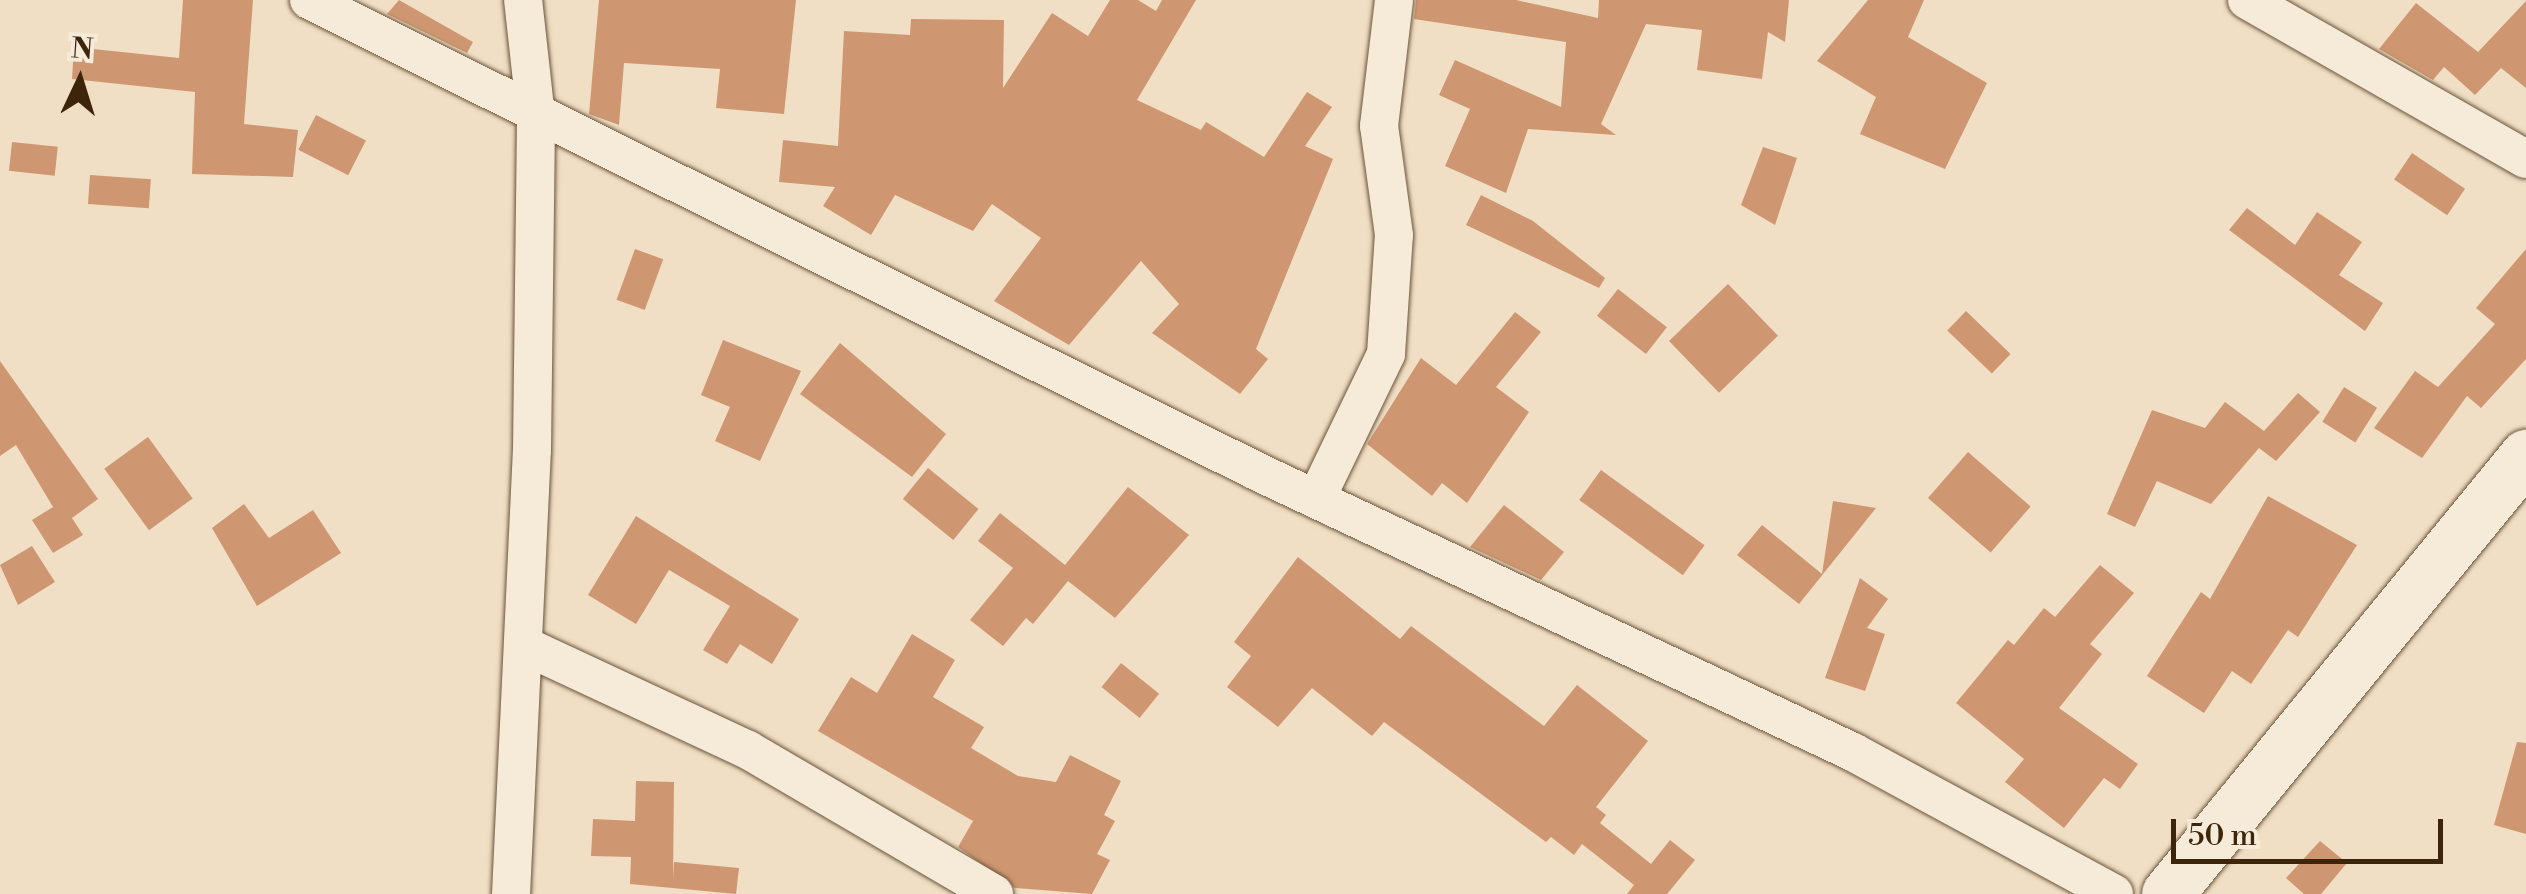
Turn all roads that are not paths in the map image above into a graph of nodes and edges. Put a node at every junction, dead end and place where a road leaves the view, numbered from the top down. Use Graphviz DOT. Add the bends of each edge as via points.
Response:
graph roads {
  1 [pos="310,0"];
  2 [pos="523,0"];
  3 [pos="1394,0"];
  4 [pos="2247,0"];
  5 [pos="536,116"];
  6 [pos="2526,159"];
  7 [pos="2526,456"];
  8 [pos="1316,499"];
  9 [pos="525,646"];
  10 [pos="510,894"];
  11 [pos="994,894"];
  12 [pos="2114,894"];
  13 [pos="2168,894"];
  1 -- 5 [label="street"];
  2 -- 5 [label="street"];
  3 -- 8 [label="street" via="1378,126 1394,236 1386,354"];
  4 -- 6 [label="street"];
  5 -- 8 [label="street"];
  5 -- 9 [label="street"];
  7 -- 13 [label="street"];
  8 -- 12 [label="street" via="1853,752"];
  9 -- 10 [label="street"];
  9 -- 11 [label="street" via="748,750"];
}
